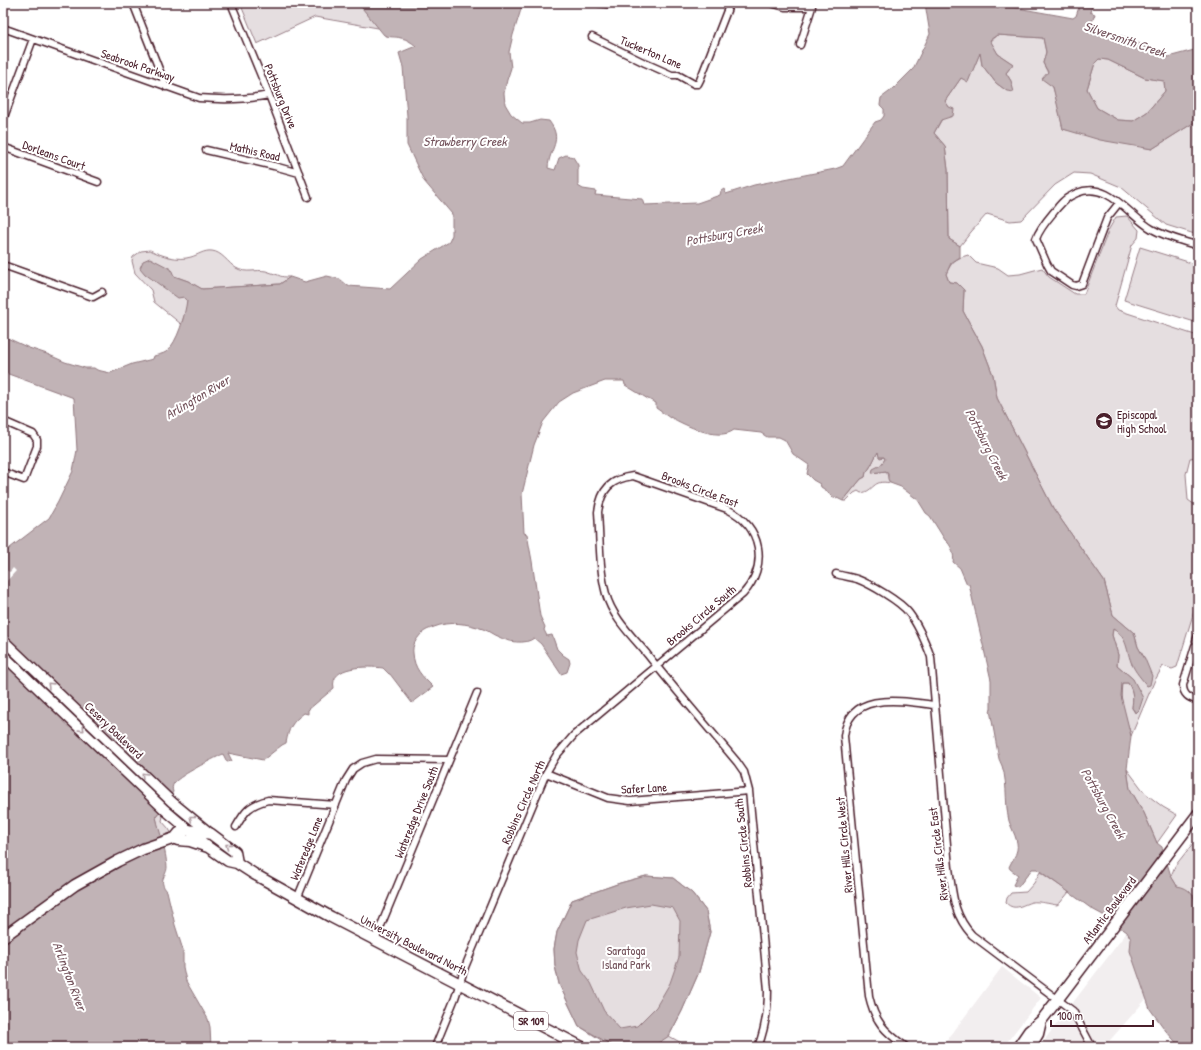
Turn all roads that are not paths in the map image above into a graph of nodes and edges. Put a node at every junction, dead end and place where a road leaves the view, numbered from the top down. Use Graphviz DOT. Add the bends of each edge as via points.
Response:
graph roads {
  1 [pos="133,3"];
  2 [pos="231,3"];
  3 [pos="599,3"];
  4 [pos="613,3"];
  5 [pos="730,3"];
  6 [pos="770,3"];
  7 [pos="3,28"];
  8 [pos="592,37"];
  9 [pos="33,39"];
  10 [pos="800,45"];
  11 [pos="166,87"];
  12 [pos="269,95"];
  13 [pos="3,120"];
  14 [pos="3,147"];
  15 [pos="206,150"];
  16 [pos="299,173"];
  17 [pos="98,182"];
  18 [pos="308,197"];
  19 [pos="1119,204"];
  20 [pos="1198,246"];
  21 [pos="3,265"];
  22 [pos="102,292"];
  23 [pos="3,421"];
  24 [pos="3,472"];
  25 [pos="612,483"];
  26 [pos="759,553"];
  27 [pos="836,574"];
  28 [pos="3,640"];
  29 [pos="1196,641"];
  30 [pos="3,654"];
  31 [pos="657,667"];
  32 [pos="477,693"];
  33 [pos="1198,701"];
  34 [pos="934,705"];
  35 [pos="449,760"];
  36 [pos="546,773"];
  37 [pos="749,791"];
  38 [pos="336,805"];
  39 [pos="1198,814"];
  40 [pos="236,827"];
  41 [pos="188,830"];
  42 [pos="211,834"];
  43 [pos="175,838"];
  44 [pos="208,847"];
  45 [pos="237,862"];
  46 [pos="298,899"];
  47 [pos="3,937"];
  48 [pos="375,940"];
  49 [pos="459,983"];
  50 [pos="1058,999"];
  51 [pos="1041,1021"];
  52 [pos="435,1047"];
  53 [pos="582,1047"];
  54 [pos="758,1047"];
  55 [pos="906,1047"];
  56 [pos="1018,1047"];
  57 [pos="1030,1047"];
  58 [pos="1092,1047"];
  1 -- 11 [label="street"];
  2 -- 12 [label="street, Pottsburg Drive"];
  3 -- 4 [label="street"];
  5 -- 8 [label="street, Tuckerton Lane" via="698,84 672,75"];
  6 -- 10 [label="street" via="785,7 812,7"];
  7 -- 9 [label="street, Seabrook Parkway"];
  9 -- 11 [label="street, Seabrook Parkway"];
  9 -- 13 [label="street"];
  11 -- 12 [label="street, Seabrook Parkway" via="199,98 223,100"];
  12 -- 16 [label="street, Pottsburg Drive"];
  14 -- 17 [label="street, Dorleans Court"];
  15 -- 16 [label="street, Mathis Road"];
  16 -- 18 [label="street, Pottsburg Drive"];
  19 -- 19 [label="street" via="1099,190 1085,190 1066,197 1038,232 1036,239 1051,271 1072,285 1082,284 1107,218"];
  19 -- 20 [label="street" via="1152,229"];
  21 -- 22 [label="street" via="93,297"];
  23 -- 24 [label="street" via="33,434 37,446 24,480"];
  25 -- 26 [label="street, Brooks Circle East" via="634,476 736,513 753,533"];
  25 -- 31 [label="street, Robbins Circle South" via="602,495 598,512 601,566 606,594 619,619"];
  26 -- 31 [label="street, Brooks Circle South" via="759,566 750,587"];
  27 -- 34 [label="street, River Hills Circle East" via="864,582 895,600 908,611 931,657"];
  42 -- 28 [label="main road, Cesery Boulevard / SR 109, one-way" via="172,802"];
  29 -- 33 [label="street" via="1183,690 1191,699"];
  30 -- 41 [label="main road, Cesery Boulevard / SR 109, one-way"];
  31 -- 36 [label="street, Robbins Circle North" via="574,735 560,750"];
  31 -- 37 [label="street, Robbins Circle South" via="737,762 744,772"];
  32 -- 35 [label="street, Wateredge Drive South"];
  34 -- 50 [label="street, River Hills Circle East" via="949,868 958,913 972,935"];
  34 -- 55 [label="street, River Hills Circle West" via="897,700 863,706 851,716 844,736 872,1009 876,1018 892,1036"];
  35 -- 38 [label="street, Wateredge Lane" via="376,759 362,763 353,769"];
  35 -- 48 [label="street, Wateredge Drive South"];
  36 -- 37 [label="street, Safer Lane" via="617,801"];
  36 -- 49 [label="street, Robbins Circle North"];
  37 -- 54 [label="street, Robbins Circle South" via="768,990 768,1008"];
  38 -- 40 [label="street" via="268,800 250,807"];
  38 -- 46 [label="street, Wateredge Lane"];
  39 -- 50 [label="main road, Atlantic Boulevard"];
  41 -- 42 [label="main road, University Boulevard North"];
  41 -- 43 [label="main road" via="179,833"];
  41 -- 44 [label="main road, Cesery Boulevard / SR 109"];
  45 -- 42 [label="main road, University Boulevard North / SR 109, one-way" via="235,852"];
  43 -- 44 [label="main road, University Boulevard North"];
  43 -- 47 [label="main road" via="143,849 75,885"];
  44 -- 45 [label="main road, University Boulevard North / SR 109" via="228,861"];
  45 -- 46 [label="main road, University Boulevard North / SR 109"];
  46 -- 48 [label="main road, University Boulevard North / SR 109"];
  48 -- 49 [label="main road, University Boulevard North / SR 109"];
  49 -- 52 [label="street, Robbins Circle North"];
  49 -- 53 [label="main road, University Boulevard North / SR 109"];
  50 -- 51 [label="main road, Atlantic Boulevard"];
  50 -- 58 [label="street, River Hills Circle East" via="1073,1011"];
  51 -- 56 [label="main road, Atlantic Boulevard"];
  51 -- 57 [label="main road, Atlantic Boulevard" via="1038,1034"];
}
